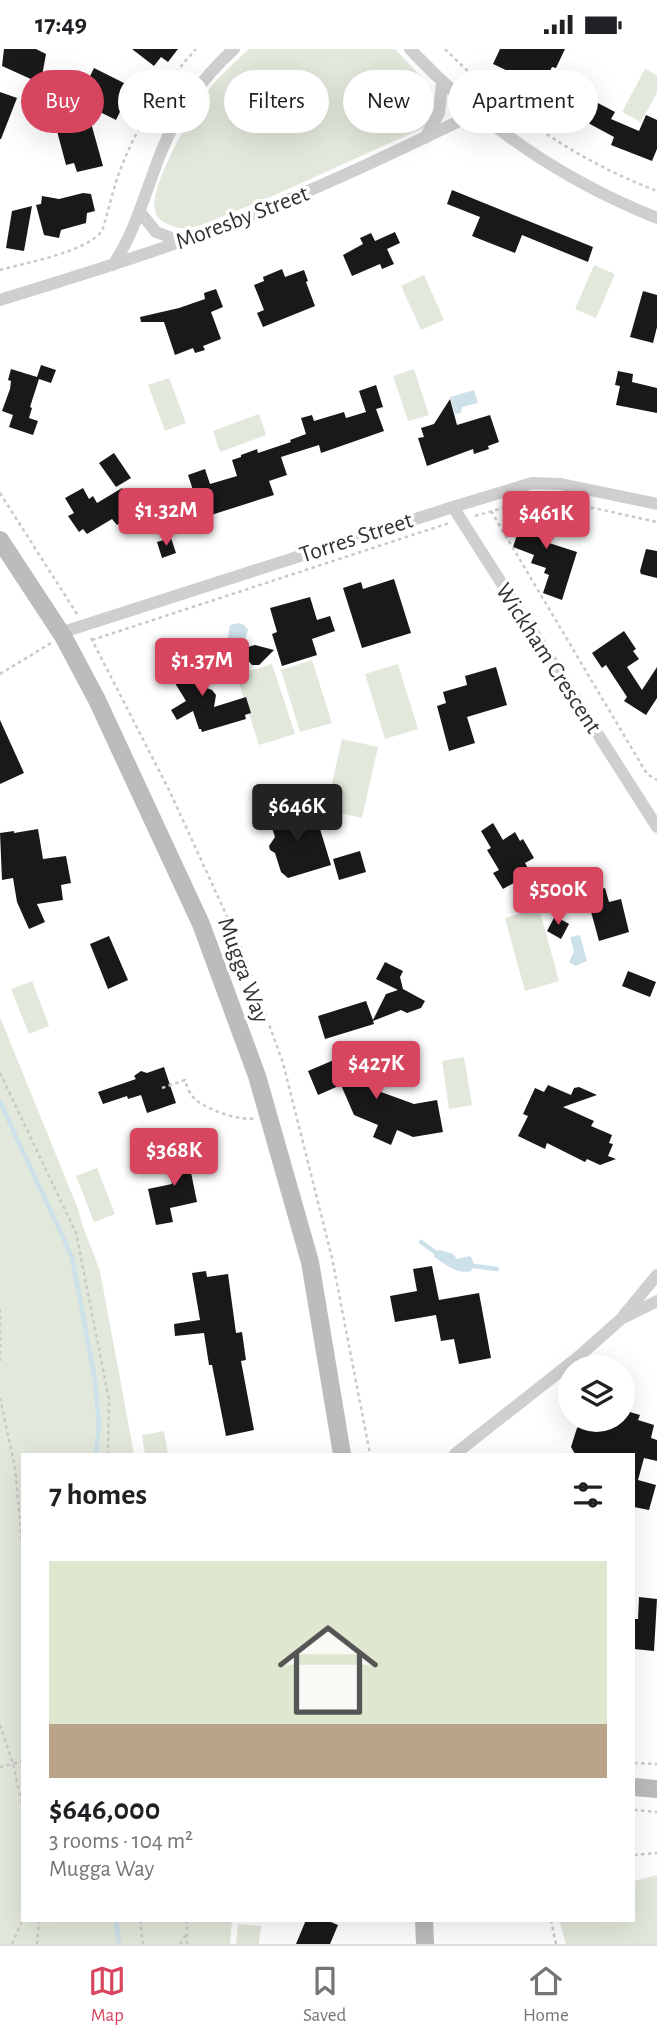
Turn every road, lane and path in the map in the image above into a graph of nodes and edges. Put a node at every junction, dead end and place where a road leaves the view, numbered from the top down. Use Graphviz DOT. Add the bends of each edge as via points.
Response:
graph roads {
  1 [pos="196,49"];
  2 [pos="234,49"];
  3 [pos="410,49"];
  4 [pos="445,49"];
  5 [pos="442,83"];
  6 [pos="448,88"];
  7 [pos="448,126"];
  8 [pos="504,133"];
  9 [pos="424,138"];
  10 [pos="657,191"];
  11 [pos="141,212"];
  12 [pos="657,218"];
  13 [pos="180,241"];
  14 [pos="113,265"];
  15 [pos="0,270"];
  16 [pos="0,300"];
  17 [pos="657,504"];
  18 [pos="453,506"];
  19 [pos="491,511"];
  20 [pos="460,520"];
  21 [pos="657,521"];
  22 [pos="0,540"];
  23 [pos="62,635"];
  24 [pos="92,640"];
  25 [pos="0,674"];
  26 [pos="657,780"];
  27 [pos="652,807"];
  28 [pos="657,827"];
  29 [pos="0,1073"];
  30 [pos="162,1088"];
  31 [pos="268,1114"];
  32 [pos="657,1275"];
  33 [pos="657,1301"];
  34 [pos="0,1309"];
  35 [pos="621,1319"];
  36 [pos="0,1361"];
  37 [pos="0,1398"];
  38 [pos="108,1453"];
  39 [pos="342,1453"];
  40 [pos="456,1453"];
  41 [pos="21,1532"];
  42 [pos="0,1725"];
  43 [pos="21,1762"];
  44 [pos="635,1763"];
  45 [pos="13,1764"];
  46 [pos="657,1764"];
  47 [pos="0,1767"];
  48 [pos="635,1787"];
  49 [pos="657,1789"];
  50 [pos="21,1799"];
  51 [pos="635,1810"];
  52 [pos="657,1812"];
  53 [pos="657,1853"];
  54 [pos="635,1855"];
  55 [pos="22,1922"];
  56 [pos="39,1922"];
  57 [pos="140,1922"];
  58 [pos="187,1922"];
  59 [pos="424,1922"];
  60 [pos="551,1922"];
  61 [pos="187,1934"];
  62 [pos="12,1944"];
  63 [pos="37,1944"];
  64 [pos="143,1944"];
  65 [pos="180,1944"];
  66 [pos="187,1944"];
  67 [pos="425,1944"];
  68 [pos="556,1944"];
  1 -- 15 [label="path" via="175,72 140,127 97,237"];
  2 -- 11 [label="street" via="178,118 161,151"];
  3 -- 5 [label="street"];
  4 -- 10 [label="path" via="529,124 586,159"];
  5 -- 6 [label="street"];
  5 -- 9 [label="street" via="439,113"];
  7 -- 9 [label="street, Moresby Street"];
  8 -- 12 [label="street" via="600,193"];
  9 -- 13 [label="street, Moresby Street" via="313,190"];
  11 -- 13 [label="street" via="156,232"];
  11 -- 14 [label="street"];
  13 -- 14 [label="street, Moresby Street"];
  14 -- 16 [label="street, Moresby Street"];
  17 -- 18 [label="street, Torres Street" via="561,484 532,483"];
  18 -- 20 [label="street, Wickham Crescent"];
  18 -- 23 [label="street, Torres Street"];
  19 -- 20 [label="path"];
  19 -- 21 [label="path" via="553,499"];
  19 -- 26 [label="path" via="647,774"];
  20 -- 24 [label="path"];
  20 -- 27 [label="street, Wickham Crescent"];
  22 -- 23 [label="main road, Mugga Way"];
  23 -- 25 [label="path"];
  23 -- 31 [label="main road, Mugga Way" via="97,699 201,924"];
  27 -- 28 [label="street, Wickham Crescent"];
  29 -- 38 [label="path" via="76,1233 109,1400"];
  30 -- 31 [label="path" via="185,1080 197,1101 226,1115 249,1120"];
  31 -- 39 [label="main road, Mugga Way" via="310,1262"];
  32 -- 35 [label="street"];
  33 -- 35 [label="street"];
  34 -- 36 [label="path"];
  35 -- 40 [label="street"];
  37 -- 41 [label="path" via="15,1468"];
  42 -- 45 [label="path"];
  43 -- 45 [label="path"];
  44 -- 46 [label="path"];
  45 -- 47 [label="path"];
  45 -- 50 [label="path"];
  48 -- 49 [label="main road"];
  51 -- 52 [label="path"];
  53 -- 54 [label="path"];
  55 -- 62 [label="path"];
  56 -- 63 [label="path"];
  57 -- 64 [label="path"];
  58 -- 61 [label="path"];
  59 -- 67 [label="main road"];
  60 -- 68 [label="path"];
  61 -- 65 [label="path"];
  61 -- 66 [label="path"];
}
